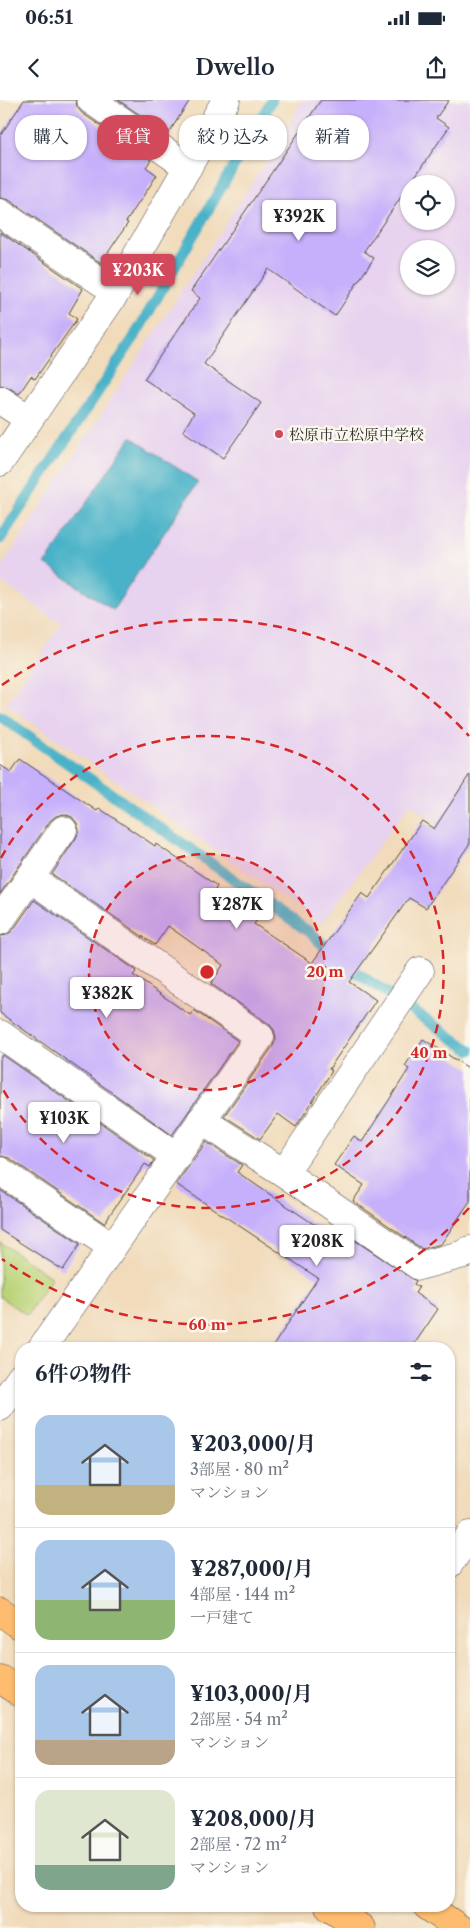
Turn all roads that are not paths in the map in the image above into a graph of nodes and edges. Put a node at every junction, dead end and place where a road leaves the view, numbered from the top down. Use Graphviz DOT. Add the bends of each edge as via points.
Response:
graph roads {
  1 [pos="92,100"];
  2 [pos="226,100"];
  3 [pos="188,167"];
  4 [pos="0,213"];
  5 [pos="116,292"];
  6 [pos="0,400"];
  7 [pos="28,419"];
  8 [pos="0,462"];
  9 [pos="63,830"];
  10 [pos="30,878"];
  11 [pos="0,921"];
  12 [pos="420,971"];
  13 [pos="0,1034"];
  14 [pos="201,1120"];
  15 [pos="176,1156"];
  16 [pos="0,1171"];
  17 [pos="284,1173"];
  18 [pos="112,1247"];
  19 [pos="470,1250"];
  20 [pos="46,1342"];
  21 [pos="15,1385"];
  22 [pos="0,1407"];
  23 [pos="470,1535"];
  24 [pos="455,1556"];
  25 [pos="0,1611"];
  26 [pos="15,1622"];
  27 [pos="0,1679"];
  28 [pos="15,1689"];
  29 [pos="337,1912"];
  30 [pos="436,1912"];
  31 [pos="360,1928"];
  32 [pos="459,1928"];
  1 -- 3 [label="street"];
  2 -- 3 [label="street"];
  3 -- 5 [label="street"];
  4 -- 5 [label="street"];
  5 -- 7 [label="street"];
  6 -- 7 [label="street"];
  7 -- 8 [label="street"];
  9 -- 10 [label="street"];
  10 -- 11 [label="street"];
  10 -- 14 [label="street" via="260,1037"];
  12 -- 17 [label="street"];
  13 -- 15 [label="street"];
  14 -- 15 [label="street"];
  14 -- 17 [label="street"];
  15 -- 18 [label="street"];
  16 -- 18 [label="street"];
  17 -- 19 [label="street" via="419,1266"];
  18 -- 20 [label="street"];
  21 -- 22 [label="street"];
  23 -- 24 [label="street"];
  25 -- 26 [label="highway"];
  27 -- 28 [label="highway"];
  29 -- 31 [label="highway"];
  30 -- 32 [label="highway"];
}
